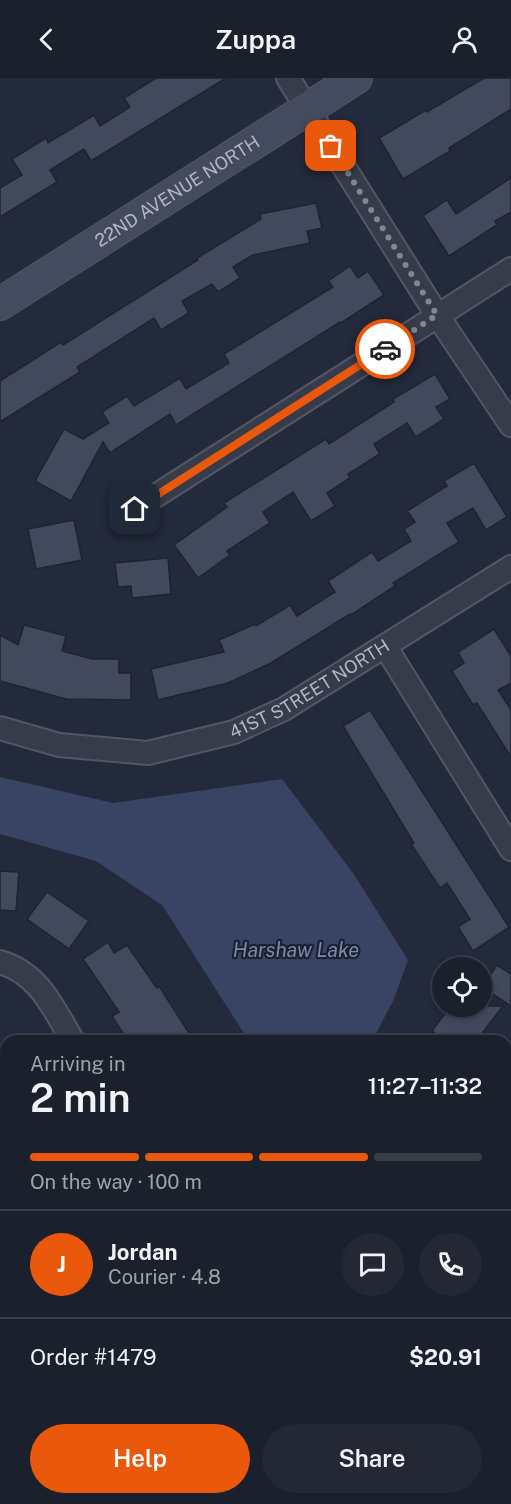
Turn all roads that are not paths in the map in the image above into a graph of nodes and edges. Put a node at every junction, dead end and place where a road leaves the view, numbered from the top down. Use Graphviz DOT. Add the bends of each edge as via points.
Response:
graph roads {
  1 [pos="288,78"];
  2 [pos="356,78"];
  3 [pos="307,109"];
  4 [pos="511,269"];
  5 [pos="0,304"];
  6 [pos="437,315"];
  7 [pos="511,425"];
  8 [pos="135,509"];
  9 [pos="511,567"];
  10 [pos="385,646"];
  11 [pos="0,728"];
  12 [pos="511,849"];
  13 [pos="0,962"];
  14 [pos="69,1035"];
  1 -- 3 [label="street"];
  2 -- 3 [label="main road, 22ND AVENUE NORTH"];
  3 -- 5 [label="main road, 22ND AVENUE NORTH"];
  3 -- 6 [label="street"];
  4 -- 6 [label="street"];
  6 -- 7 [label="street"];
  6 -- 8 [label="street"];
  9 -- 10 [label="street"];
  10 -- 11 [label="street, 41ST STREET NORTH" via="284,709 234,732 148,753 60,745"];
  10 -- 12 [label="street, 41ST STREET NORTH"];
  13 -- 14 [label="street" via="14,966 36,982"];
}
